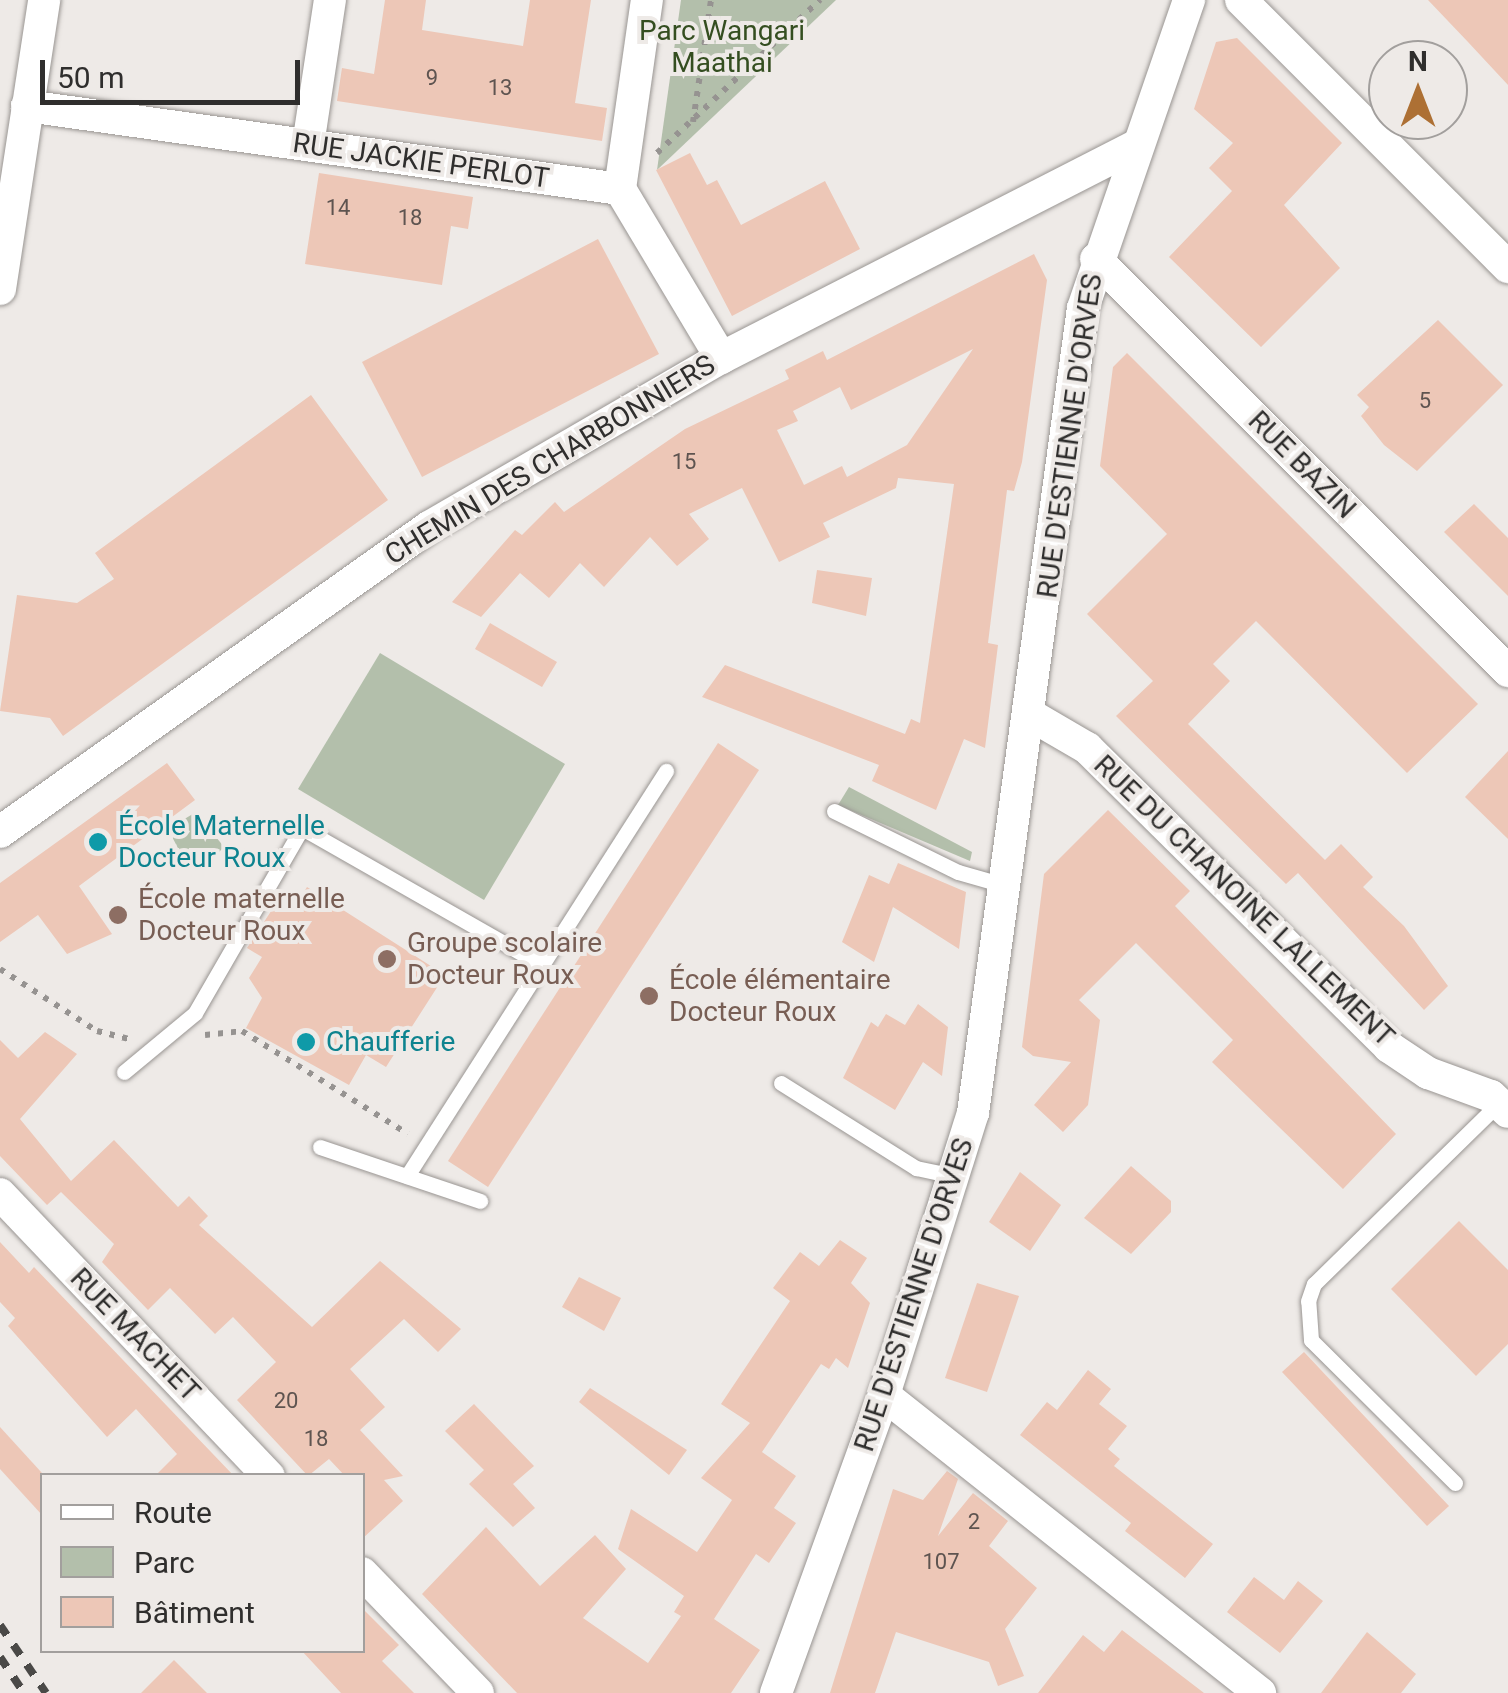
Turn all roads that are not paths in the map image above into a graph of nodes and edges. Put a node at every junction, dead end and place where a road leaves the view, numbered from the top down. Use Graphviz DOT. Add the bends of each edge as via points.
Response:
graph roads {
  1 [pos="44,0"];
  2 [pos="330,0"];
  3 [pos="647,0"];
  4 [pos="1189,0"];
  5 [pos="1241,0"];
  6 [pos="27,106"];
  7 [pos="308,145"];
  8 [pos="1135,146"];
  9 [pos="621,182"];
  10 [pos="1096,259"];
  11 [pos="1508,268"];
  12 [pos="0,288"];
  13 [pos="721,358"];
  14 [pos="1508,672"];
  15 [pos="1032,716"];
  16 [pos="666,771"];
  17 [pos="834,812"];
  18 [pos="0,832"];
  19 [pos="1007,886"];
  20 [pos="538,963"];
  21 [pos="124,1072"];
  22 [pos="781,1084"];
  23 [pos="1503,1108"];
  24 [pos="320,1147"];
  25 [pos="406,1176"];
  26 [pos="953,1176"];
  27 [pos="0,1194"];
  28 [pos="480,1201"];
  29 [pos="884,1395"];
  30 [pos="267,1473"];
  31 [pos="1456,1482"];
  32 [pos="365,1575"];
  33 [pos="478,1693"];
  34 [pos="776,1693"];
  35 [pos="1260,1693"];
  1 -- 6 [label="street"];
  2 -- 7 [label="street"];
  3 -- 9 [label="street"];
  4 -- 8 [label="street, RUE D'ESTIENNE D'ORVES"];
  5 -- 11 [label="street"];
  6 -- 7 [label="street, RUE JACKIE PERLOT"];
  6 -- 12 [label="street"];
  7 -- 9 [label="street, RUE JACKIE PERLOT"];
  8 -- 10 [label="street, RUE D'ESTIENNE D'ORVES"];
  8 -- 13 [label="street, CHEMIN DES CHARBONNIERS"];
  9 -- 13 [label="street"];
  10 -- 14 [label="street, RUE BAZIN"];
  10 -- 15 [label="street, RUE D'ESTIENNE D'ORVES" via="1082,308"];
  13 -- 18 [label="street, CHEMIN DES CHARBONNIERS" via="429,527"];
  15 -- 19 [label="street, RUE D'ESTIENNE D'ORVES"];
  15 -- 23 [label="street, RUE DU CHANOINE LALLEMENT" via="1087,748 1389,1047 1428,1074"];
  16 -- 20 [label="lane"];
  17 -- 19 [label="lane" via="958,872"];
  19 -- 26 [label="street, RUE D'ESTIENNE D'ORVES" via="974,1113"];
  20 -- 21 [label="lane" via="302,828 194,1013"];
  20 -- 25 [label="lane"];
  22 -- 26 [label="lane" via="916,1168"];
  23 -- 31 [label="lane" via="1314,1284 1308,1301 1311,1340"];
  24 -- 25 [label="lane"];
  25 -- 28 [label="lane"];
  26 -- 29 [label="street, RUE D'ESTIENNE D'ORVES"];
  27 -- 30 [label="street, RUE MACHET"];
  29 -- 34 [label="street, RUE D'ESTIENNE D'ORVES"];
  29 -- 35 [label="street"];
  32 -- 33 [label="street"];
}
